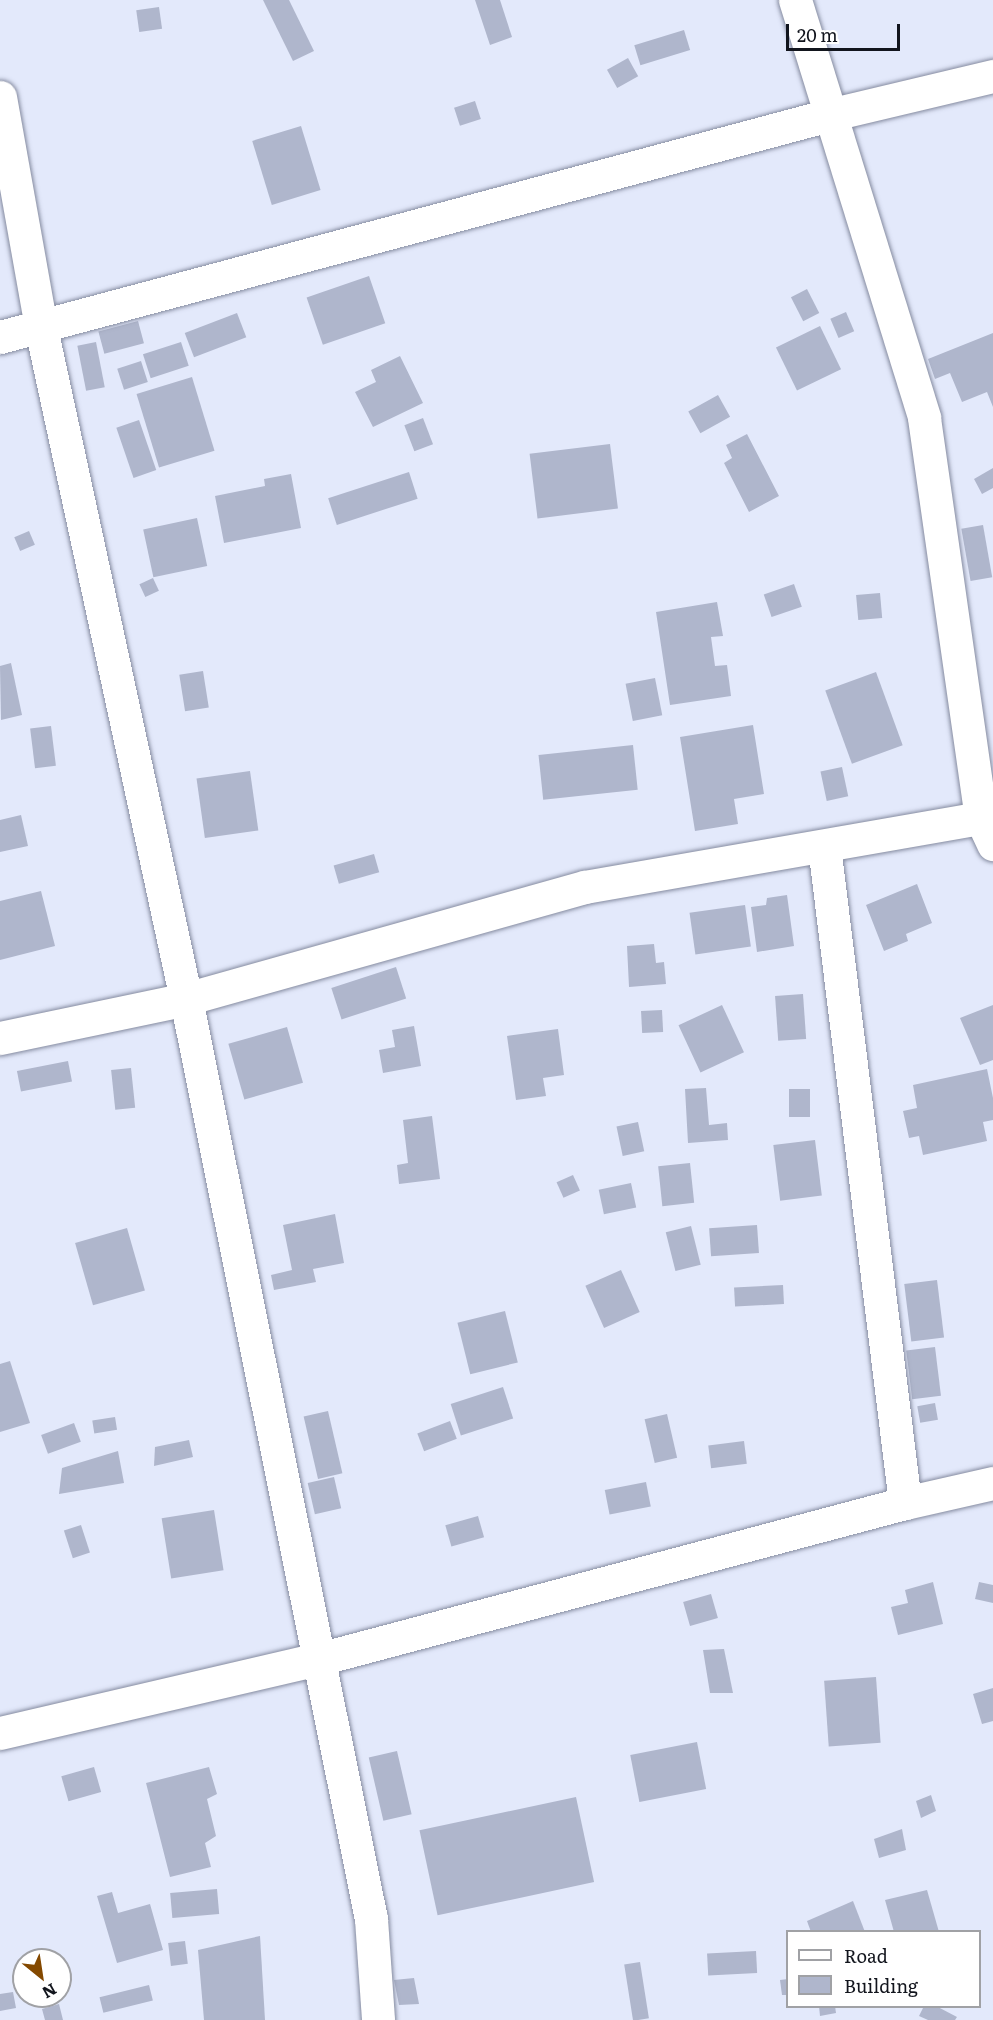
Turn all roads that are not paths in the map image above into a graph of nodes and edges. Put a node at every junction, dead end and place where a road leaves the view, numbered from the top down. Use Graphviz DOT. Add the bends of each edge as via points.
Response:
graph roads {
  1 [pos="795,0"];
  2 [pos="993,76"];
  3 [pos="0,97"];
  4 [pos="828,115"];
  5 [pos="40,328"];
  6 [pos="0,337"];
  7 [pos="987,831"];
  8 [pos="824,846"];
  9 [pos="186,999"];
  10 [pos="0,1038"];
  11 [pos="993,1483"];
  12 [pos="905,1503"];
  13 [pos="319,1659"];
  14 [pos="0,1733"];
  15 [pos="378,2020"];
  1 -- 4 [label="street"];
  2 -- 4 [label="street"];
  3 -- 5 [label="street"];
  4 -- 5 [label="street"];
  4 -- 7 [label="street" via="924,418"];
  5 -- 6 [label="street"];
  5 -- 9 [label="street"];
  7 -- 8 [label="street"];
  8 -- 9 [label="street" via="585,887"];
  8 -- 12 [label="street"];
  9 -- 10 [label="street"];
  9 -- 13 [label="street"];
  11 -- 12 [label="street"];
  12 -- 13 [label="street"];
  13 -- 14 [label="street"];
  13 -- 15 [label="street" via="370,1919"];
}
